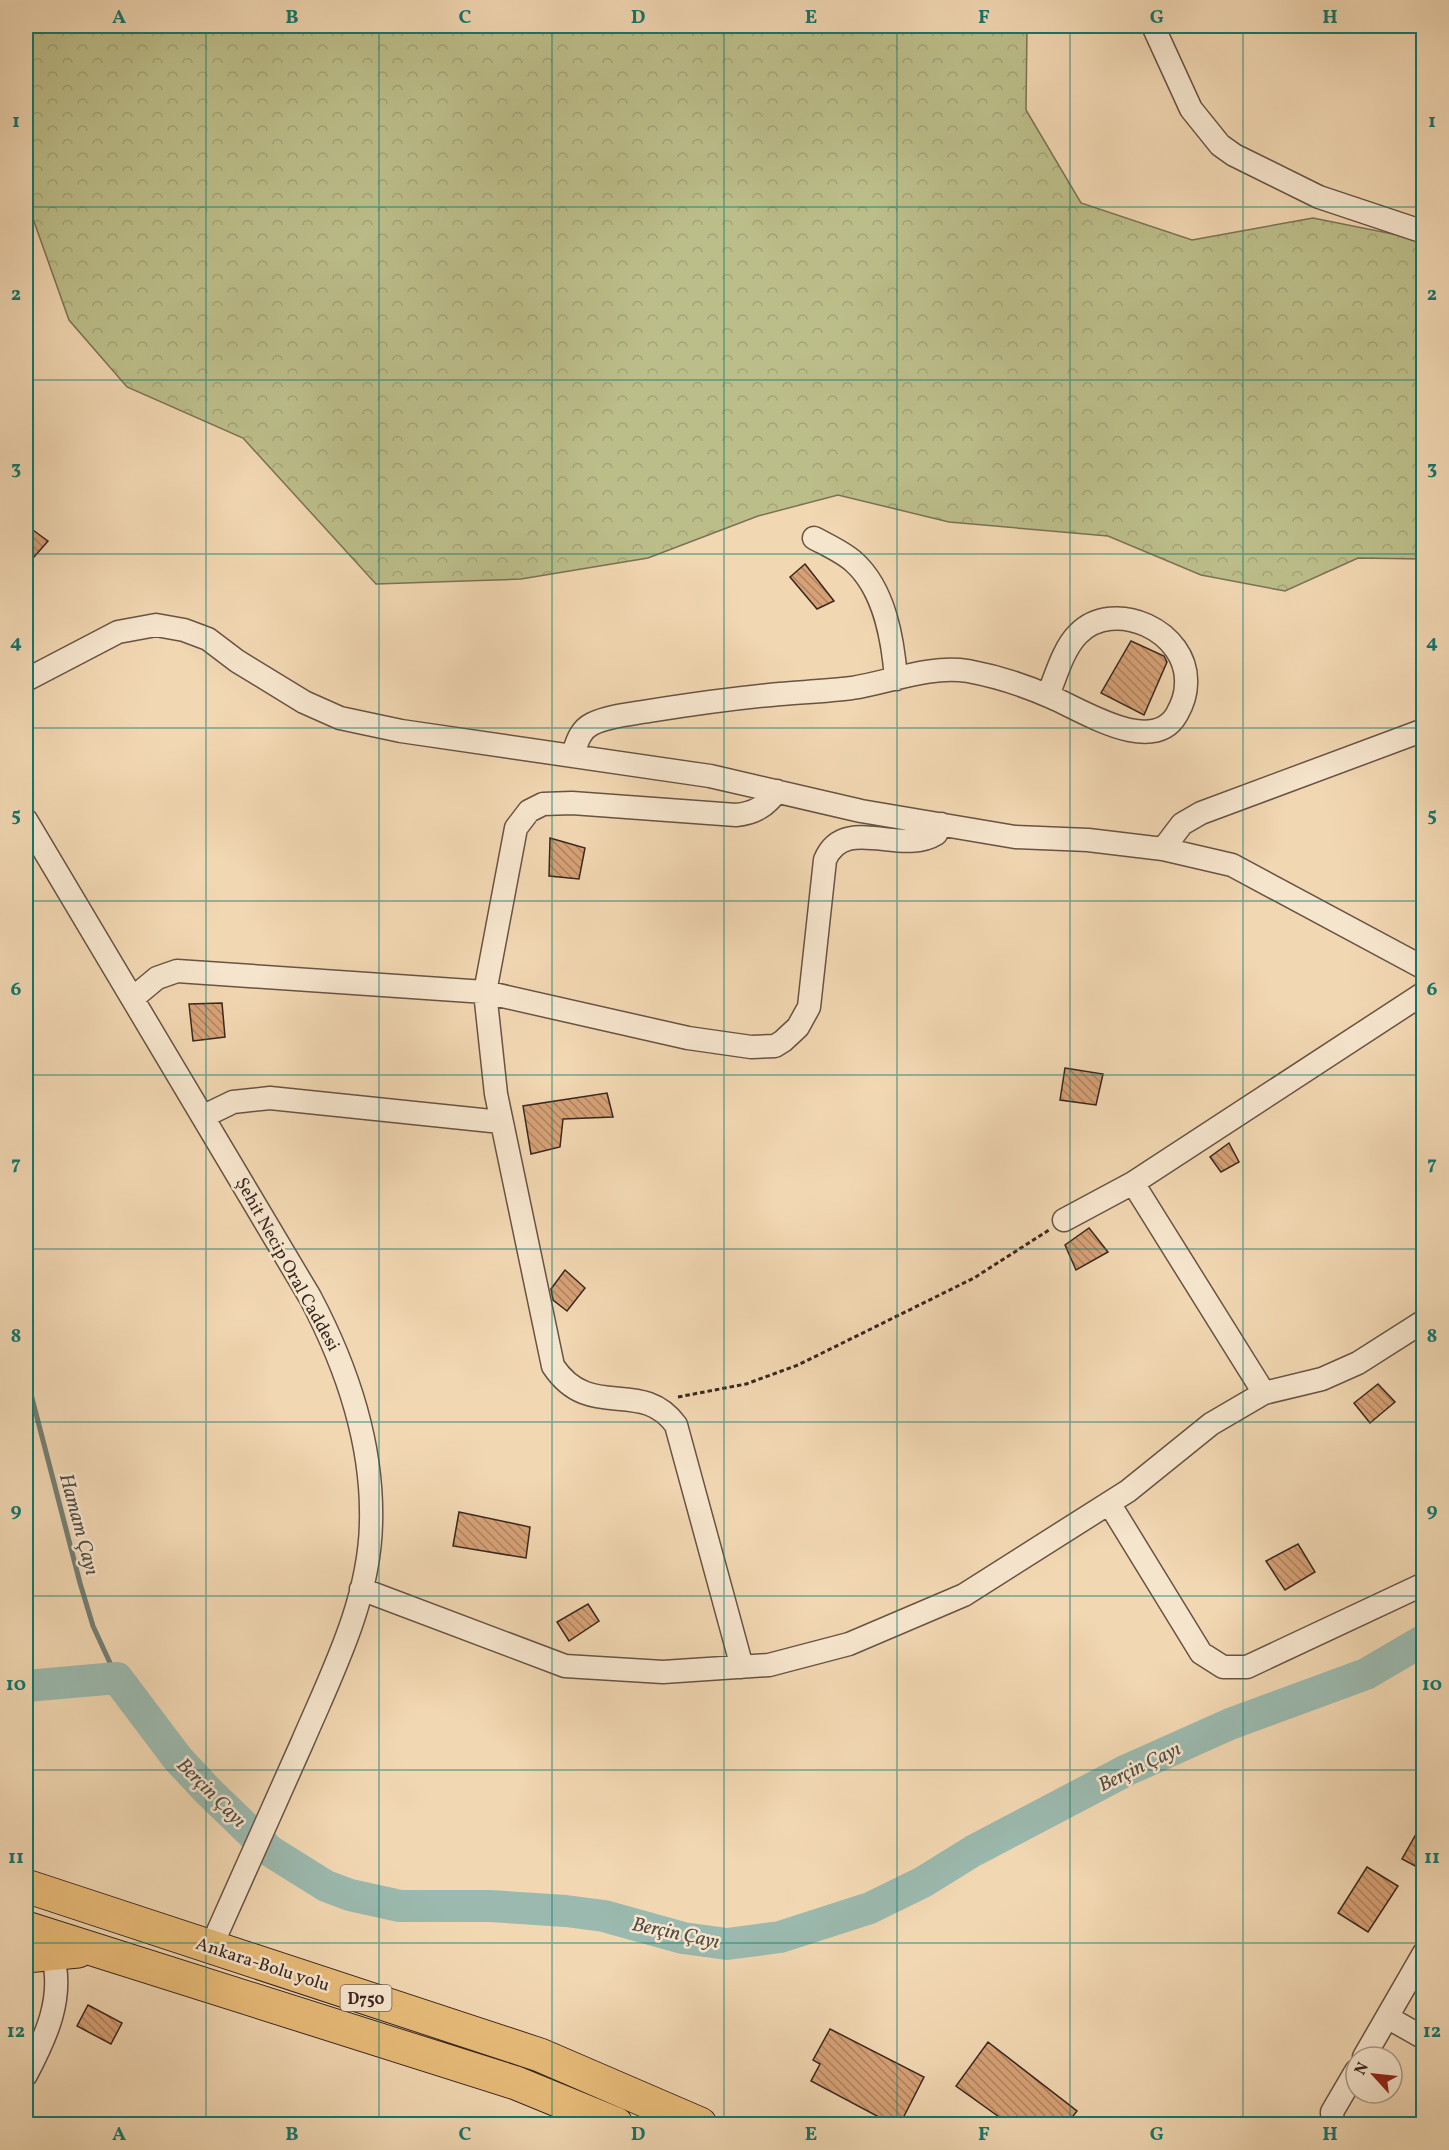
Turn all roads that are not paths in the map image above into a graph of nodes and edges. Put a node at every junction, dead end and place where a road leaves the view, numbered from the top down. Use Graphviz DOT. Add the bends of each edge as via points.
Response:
graph roads {
  1 [pos="1153,26"];
  2 [pos="1424,232"];
  3 [pos="814,538"];
  4 [pos="896,679"];
  5 [pos="26,680"];
  6 [pos="1048,695"];
  7 [pos="1424,730"];
  8 [pos="573,754"];
  9 [pos="777,791"];
  10 [pos="26,820"];
  11 [pos="941,824"];
  12 [pos="1163,849"];
  13 [pos="1424,968"];
  14 [pos="485,992"];
  15 [pos="1424,993"];
  16 [pos="133,998"];
  17 [pos="204,1116"];
  18 [pos="501,1122"];
  19 [pos="1133,1184"];
  20 [pos="1064,1220"];
  21 [pos="1420,1333"];
  22 [pos="1264,1393"];
  23 [pos="1109,1503"];
  24 [pos="1424,1584"];
  25 [pos="361,1589"];
  26 [pos="742,1667"];
  27 [pos="26,1886"];
  28 [pos="26,1928"];
  29 [pos="211,1947"];
  30 [pos="96,1950"];
  31 [pos="1424,1953"];
  32 [pos="39,1954"];
  33 [pos="1387,2017"];
  34 [pos="1424,2038"];
  35 [pos="1371,2045"];
  36 [pos="26,2075"];
  37 [pos="1344,2092"];
  38 [pos="691,2122"];
  39 [pos="616,2124"];
  40 [pos="1332,2124"];
  1 -- 2 [label="street" via="1191,109 1220,145 1319,197"];
  3 -- 4 [label="street" via="848,557 869,580 890,634"];
  4 -- 6 [label="street" via="934,671 967,671"];
  4 -- 8 [label="street" via="851,688 714,701 594,723 581,734"];
  5 -- 8 [label="street" via="118,632 156,625 208,639 304,702 340,717 400,730"];
  6 -- 6 [label="street" via="1116,726 1157,731 1172,722 1181,706 1186,684 1184,660 1176,646 1157,630 1110,619 1077,635"];
  7 -- 12 [label="street" via="1201,813 1182,824"];
  8 -- 9 [label="street"];
  9 -- 11 [label="street" via="861,811"];
  9 -- 14 [label="street" via="757,810 736,815 572,803 543,804 529,811 516,828"];
  10 -- 16 [label="street, Şehit Necip Oral Caddesi"];
  11 -- 12 [label="street" via="1015,837"];
  11 -- 14 [label="street" via="933,836 918,841 855,836 832,848 825,860 808,1007 798,1027 775,1046 752,1047 688,1038"];
  12 -- 13 [label="street" via="1232,865"];
  14 -- 16 [label="street" via="177,971 157,978"];
  14 -- 18 [label="street"];
  15 -- 19 [label="street"];
  16 -- 17 [label="street, Şehit Necip Oral Caddesi"];
  17 -- 18 [label="street" via="233,1102 270,1098"];
  17 -- 25 [label="street, Şehit Necip Oral Caddesi" via="310,1296 351,1389 369,1474 371,1523"];
  18 -- 26 [label="street" via="553,1366 566,1382 584,1394 645,1401 662,1409 676,1425"];
  19 -- 20 [label="street"];
  19 -- 22 [label="street"];
  21 -- 22 [label="street" via="1322,1378"];
  22 -- 23 [label="street" via="1211,1424"];
  23 -- 24 [label="street" via="1201,1653 1223,1667 1247,1667"];
  23 -- 26 [label="street" via="964,1595 849,1644 769,1665"];
  25 -- 26 [label="street" via="565,1666 663,1672"];
  25 -- 29 [label="street, Şehit Necip Oral Caddesi" via="335,1664"];
  27 -- 29 [label="highway, Ankara-Bolu yolu / D750"];
  28 -- 30 [label="highway, Ankara-Bolu yolu / D750"];
  29 -- 38 [label="highway, Ankara-Bolu yolu / D750" via="540,2055"];
  30 -- 32 [label="highway"];
  30 -- 39 [label="highway, Ankara-Bolu yolu / D750" via="516,2083"];
  31 -- 33 [label="street"];
  32 -- 36 [label="street" via="58,1980 56,2002"];
  33 -- 34 [label="street"];
  33 -- 35 [label="street"];
  37 -- 40 [label="street" via="1332,2112"];
}
